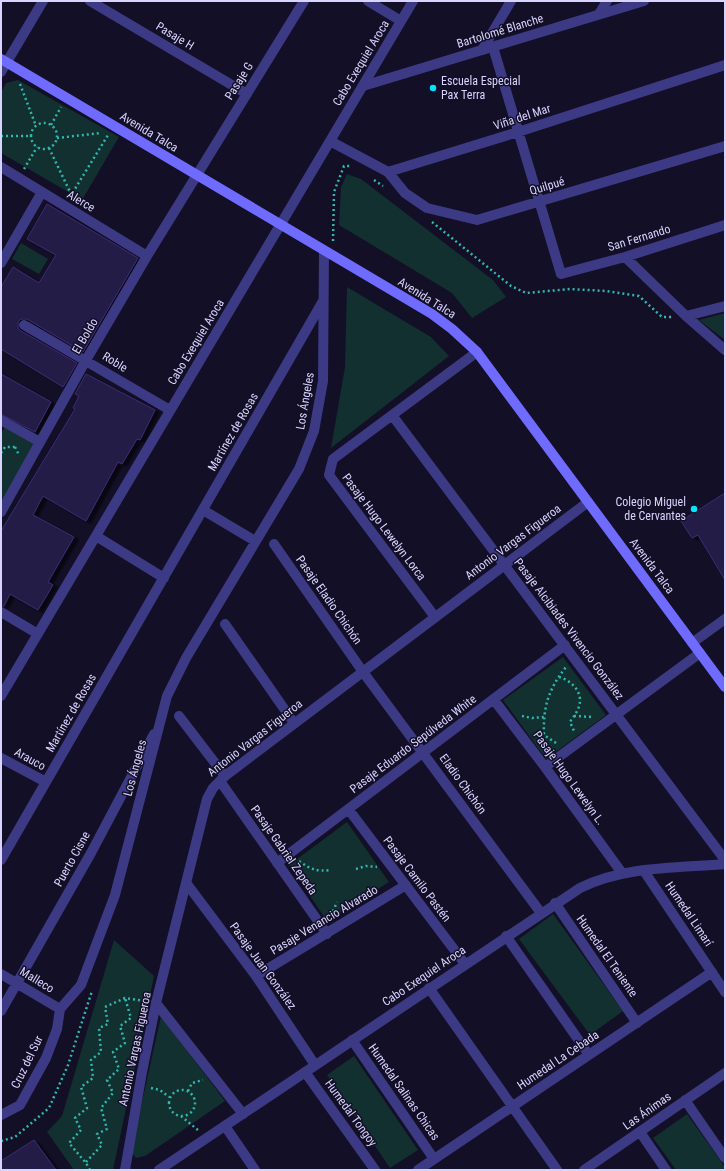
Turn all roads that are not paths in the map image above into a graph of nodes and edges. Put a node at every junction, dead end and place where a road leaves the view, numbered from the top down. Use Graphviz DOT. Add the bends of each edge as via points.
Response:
graph roads {
  1 [pos="43,1"];
  2 [pos="90,1"];
  3 [pos="304,1"];
  4 [pos="368,1"];
  5 [pos="413,1"];
  6 [pos="511,1"];
  7 [pos="606,1"];
  8 [pos="644,1"];
  9 [pos="598,14"];
  10 [pos="401,21"];
  11 [pos="493,47"];
  12 [pos="482,50"];
  13 [pos="4,61"];
  14 [pos="725,65"];
  15 [pos="1,72"];
  16 [pos="363,86"];
  17 [pos="247,94"];
  18 [pos="518,132"];
  19 [pos="330,141"];
  20 [pos="725,146"];
  21 [pos="1,167"];
  22 [pos="388,172"];
  23 [pos="196,175"];
  24 [pos="42,192"];
  25 [pos="539,203"];
  26 [pos="280,225"];
  27 [pos="725,225"];
  28 [pos="324,251"];
  29 [pos="147,256"];
  30 [pos="625,257"];
  31 [pos="1,263"];
  32 [pos="324,300"];
  33 [pos="725,306"];
  34 [pos="686,316"];
  35 [pos="24,325"];
  36 [pos="725,350"];
  37 [pos="477,352"];
  38 [pos="86,360"];
  39 [pos="170,410"];
  40 [pos="392,415"];
  41 [pos="1,421"];
  42 [pos="40,442"];
  43 [pos="588,502"];
  44 [pos="203,510"];
  45 [pos="1,512"];
  46 [pos="96,536"];
  47 [pos="255,540"];
  48 [pos="274,544"];
  49 [pos="504,565"];
  50 [pos="164,578"];
  51 [pos="1,612"];
  52 [pos="436,617"];
  53 [pos="725,619"];
  54 [pos="225,624"];
  55 [pos="38,634"];
  56 [pos="692,643"];
  57 [pos="565,645"];
  58 [pos="700,653"];
  59 [pos="363,672"];
  60 [pos="725,687"];
  61 [pos="1,696"];
  62 [pos="494,700"];
  63 [pos="617,715"];
  64 [pos="179,716"];
  65 [pos="162,718"];
  66 [pos="294,723"];
  67 [pos="422,752"];
  68 [pos="1,758"];
  69 [pos="545,767"];
  70 [pos="222,778"];
  71 [pos="46,782"];
  72 [pos="349,810"];
  73 [pos="1,860"];
  74 [pos="725,860"];
  75 [pos="277,863"];
  76 [pos="725,864"];
  77 [pos="644,871"];
  78 [pos="622,873"];
  79 [pos="186,884"];
  80 [pos="406,885"];
  81 [pos="555,903"];
  82 [pos="541,913"];
  83 [pos="327,934"];
  84 [pos="506,936"];
  85 [pos="465,964"];
  86 [pos="712,972"];
  87 [pos="1,974"];
  88 [pos="256,976"];
  89 [pos="17,983"];
  90 [pos="429,988"];
  91 [pos="725,992"];
  92 [pos="156,1003"];
  93 [pos="60,1009"];
  94 [pos="1,1011"];
  95 [pos="637,1023"];
  96 [pos="352,1040"];
  97 [pos="589,1055"];
  98 [pos="316,1065"];
  99 [pos="305,1072"];
  100 [pos="725,1073"];
  101 [pos="685,1100"];
  102 [pos="512,1106"];
  103 [pos="242,1114"];
  104 [pos="1,1115"];
  105 [pos="225,1126"];
  106 [pos="640,1132"];
  107 [pos="725,1158"];
  108 [pos="434,1159"];
  109 [pos="125,1170"];
  110 [pos="159,1170"];
  111 [pos="255,1170"];
  112 [pos="375,1170"];
  113 [pos="418,1170"];
  114 [pos="557,1170"];
  115 [pos="584,1170"];
  116 [pos="666,1170"];
  1 -- 13 [label="street"];
  2 -- 17 [label="street, Pasaje H"];
  3 -- 17 [label="street, Pasaje G"];
  4 -- 10 [label="street"];
  5 -- 10 [label="street, Cabo Exequiel Aroca"];
  6 -- 12 [label="street"];
  7 -- 9 [label="street"];
  8 -- 9 [label="street, Bartolomé Blanche"];
  9 -- 11 [label="street, Bartolomé Blanche"];
  10 -- 16 [label="street, Cabo Exequiel Aroca"];
  11 -- 12 [label="street, Bartolomé Blanche"];
  11 -- 18 [label="street"];
  12 -- 16 [label="street, Bartolomé Blanche"];
  13 -- 15 [label="street"];
  13 -- 23 [label="main road, Avenida Talca"];
  14 -- 18 [label="street, Viña del Mar"];
  16 -- 19 [label="street, Cabo Exequiel Aroca"];
  17 -- 23 [label="street, Pasaje G"];
  18 -- 22 [label="street, Viña del Mar"];
  18 -- 25 [label="street"];
  19 -- 22 [label="street"];
  19 -- 26 [label="street, Cabo Exequiel Aroca"];
  20 -- 25 [label="street, Quilpué"];
  21 -- 24 [label="street, Alerce"];
  22 -- 25 [label="street, Quilpué" via="405,194 427,208 477,220"];
  23 -- 26 [label="main road, Avenida Talca"];
  23 -- 29 [label="street, El Boldo"];
  24 -- 29 [label="street, Alerce"];
  24 -- 31 [label="street"];
  25 -- 30 [label="street, San Fernando" via="561,274"];
  26 -- 28 [label="main road, Avenida Talca"];
  26 -- 39 [label="street, Cabo Exequiel Aroca"];
  27 -- 30 [label="street, San Fernando"];
  28 -- 32 [label="street, Los Ángeles"];
  28 -- 37 [label="main road, Avenida Talca" via="432,314"];
  29 -- 38 [label="street, El Boldo"];
  30 -- 34 [label="street"];
  32 -- 44 [label="street, Martínez de Rosas"];
  32 -- 47 [label="street, Los Ángeles" via="323,381 314,431 299,469"];
  33 -- 34 [label="street"];
  34 -- 36 [label="street"];
  35 -- 38 [label="street, Roble"];
  37 -- 40 [label="street, Pasaje Hugo Lewelyn Lorca"];
  37 -- 43 [label="main road, Avenida Talca"];
  38 -- 39 [label="street, Roble"];
  38 -- 42 [label="street, El Boldo"];
  39 -- 46 [label="street, Cabo Exequiel Aroca"];
  40 -- 49 [label="street, Pasaje Alcibiades Vivencio González"];
  40 -- 52 [label="street, Pasaje Hugo Lewelyn Lorca" via="333,459 329,475"];
  41 -- 42 [label="street"];
  42 -- 45 [label="street, El Boldo"];
  43 -- 49 [label="street, Antonio Vargas Figueroa"];
  43 -- 56 [label="main road, Avenida Talca"];
  44 -- 47 [label="street"];
  44 -- 50 [label="street, Martínez de Rosas"];
  46 -- 50 [label="street"];
  46 -- 55 [label="street, Cabo Exequiel Aroca"];
  47 -- 65 [label="street, Los Ángeles" via="186,658 167,696"];
  48 -- 59 [label="street, Pasaje Eladio Chichón"];
  49 -- 52 [label="street, Antonio Vargas Figueroa"];
  49 -- 57 [label="street, Pasaje Alcibiades Vivencio González"];
  50 -- 71 [label="street, Martínez de Rosas"];
  51 -- 55 [label="street"];
  52 -- 59 [label="street, Antonio Vargas Figueroa"];
  53 -- 56 [label="street"];
  54 -- 66 [label="street"];
  55 -- 61 [label="street, Cabo Exequiel Aroca"];
  56 -- 58 [label="main road, Avenida Talca"];
  57 -- 62 [label="street, Pasaje Eduardo Sepúlveda White"];
  57 -- 63 [label="street, Pasaje Alcibiades Vivencio González"];
  58 -- 60 [label="main road, Avenida Talca"];
  58 -- 63 [label="street"];
  59 -- 66 [label="street, Antonio Vargas Figueroa"];
  59 -- 67 [label="street, Eladio Chichón"];
  62 -- 67 [label="street, Pasaje Eduardo Sepúlveda White"];
  62 -- 69 [label="street, Pasaje Hugo Lewelyn L."];
  63 -- 69 [label="street"];
  63 -- 74 [label="street, Pasaje Alcibiades Vivencio González"];
  64 -- 70 [label="street, Pasaje Gabriel Zepeda"];
  65 -- 89 [label="street, Puerto Cisne" via="91,853"];
  65 -- 93 [label="street, Los Ángeles" via="115,895 81,985"];
  66 -- 70 [label="street, Antonio Vargas Figueroa"];
  67 -- 72 [label="street, Pasaje Eduardo Sepúlveda White"];
  67 -- 82 [label="street, Eladio Chichón"];
  68 -- 71 [label="street, Arauco"];
  69 -- 78 [label="street, Pasaje Hugo Lewelyn L."];
  70 -- 75 [label="street, Pasaje Gabriel Zepeda"];
  70 -- 79 [label="street, Antonio Vargas Figueroa" via="207,800"];
  71 -- 73 [label="street, Martínez de Rosas"];
  72 -- 75 [label="street, Pasaje Eduardo Sepúlveda White"];
  72 -- 80 [label="street, Pasaje Camilo Pastén"];
  75 -- 83 [label="street, Pasaje Gabriel Zepeda"];
  76 -- 77 [label="street, Cabo Exequiel Aroca"];
  77 -- 78 [label="street, Cabo Exequiel Aroca"];
  77 -- 86 [label="street, Humedal Limarí"];
  78 -- 81 [label="street, Cabo Exequiel Aroca" via="593,881"];
  79 -- 88 [label="street, Pasaje Juan González"];
  79 -- 92 [label="street, Antonio Vargas Figueroa"];
  80 -- 83 [label="street, Pasaje Venancio Alvarado"];
  80 -- 85 [label="street, Pasaje Camilo Pastén"];
  81 -- 82 [label="street, Cabo Exequiel Aroca"];
  81 -- 95 [label="street, Humedal El Teniente"];
  82 -- 84 [label="street, Cabo Exequiel Aroca"];
  83 -- 88 [label="street, Pasaje Venancio Alvarado"];
  84 -- 85 [label="street, Cabo Exequiel Aroca"];
  84 -- 97 [label="street"];
  85 -- 90 [label="street, Cabo Exequiel Aroca"];
  86 -- 91 [label="street, Humedal Limarí"];
  86 -- 95 [label="street, Humedal La Cebada"];
  87 -- 89 [label="street, Malleco"];
  88 -- 98 [label="street, Pasaje Juan González"];
  89 -- 93 [label="street, Malleco"];
  89 -- 94 [label="street, Puerto Cisne"];
  90 -- 96 [label="street, Cabo Exequiel Aroca"];
  90 -- 102 [label="street"];
  92 -- 103 [label="street"];
  92 -- 109 [label="street, Antonio Vargas Figueroa"];
  93 -- 104 [label="street, Cruz del Sur" via="57,1028 46,1058 20,1105"];
  95 -- 97 [label="street, Humedal La Cebada"];
  96 -- 98 [label="street, Cabo Exequiel Aroca"];
  96 -- 108 [label="street, Humedal Salinas Chicas"];
  97 -- 102 [label="street, Humedal La Cebada"];
  98 -- 99 [label="street, Cabo Exequiel Aroca"];
  99 -- 103 [label="street, Cabo Exequiel Aroca"];
  99 -- 112 [label="street, Humedal Tongoy"];
  100 -- 101 [label="street, Las Ánimas"];
  101 -- 106 [label="street, Las Ánimas"];
  101 -- 107 [label="street"];
  102 -- 108 [label="street, Humedal La Cebada"];
  102 -- 114 [label="street"];
  103 -- 105 [label="street, Cabo Exequiel Aroca"];
  105 -- 110 [label="street, Cabo Exequiel Aroca"];
  105 -- 111 [label="street"];
  106 -- 115 [label="street, Las Ánimas"];
  106 -- 116 [label="street"];
  108 -- 113 [label="street, Humedal La Cebada"];
}
